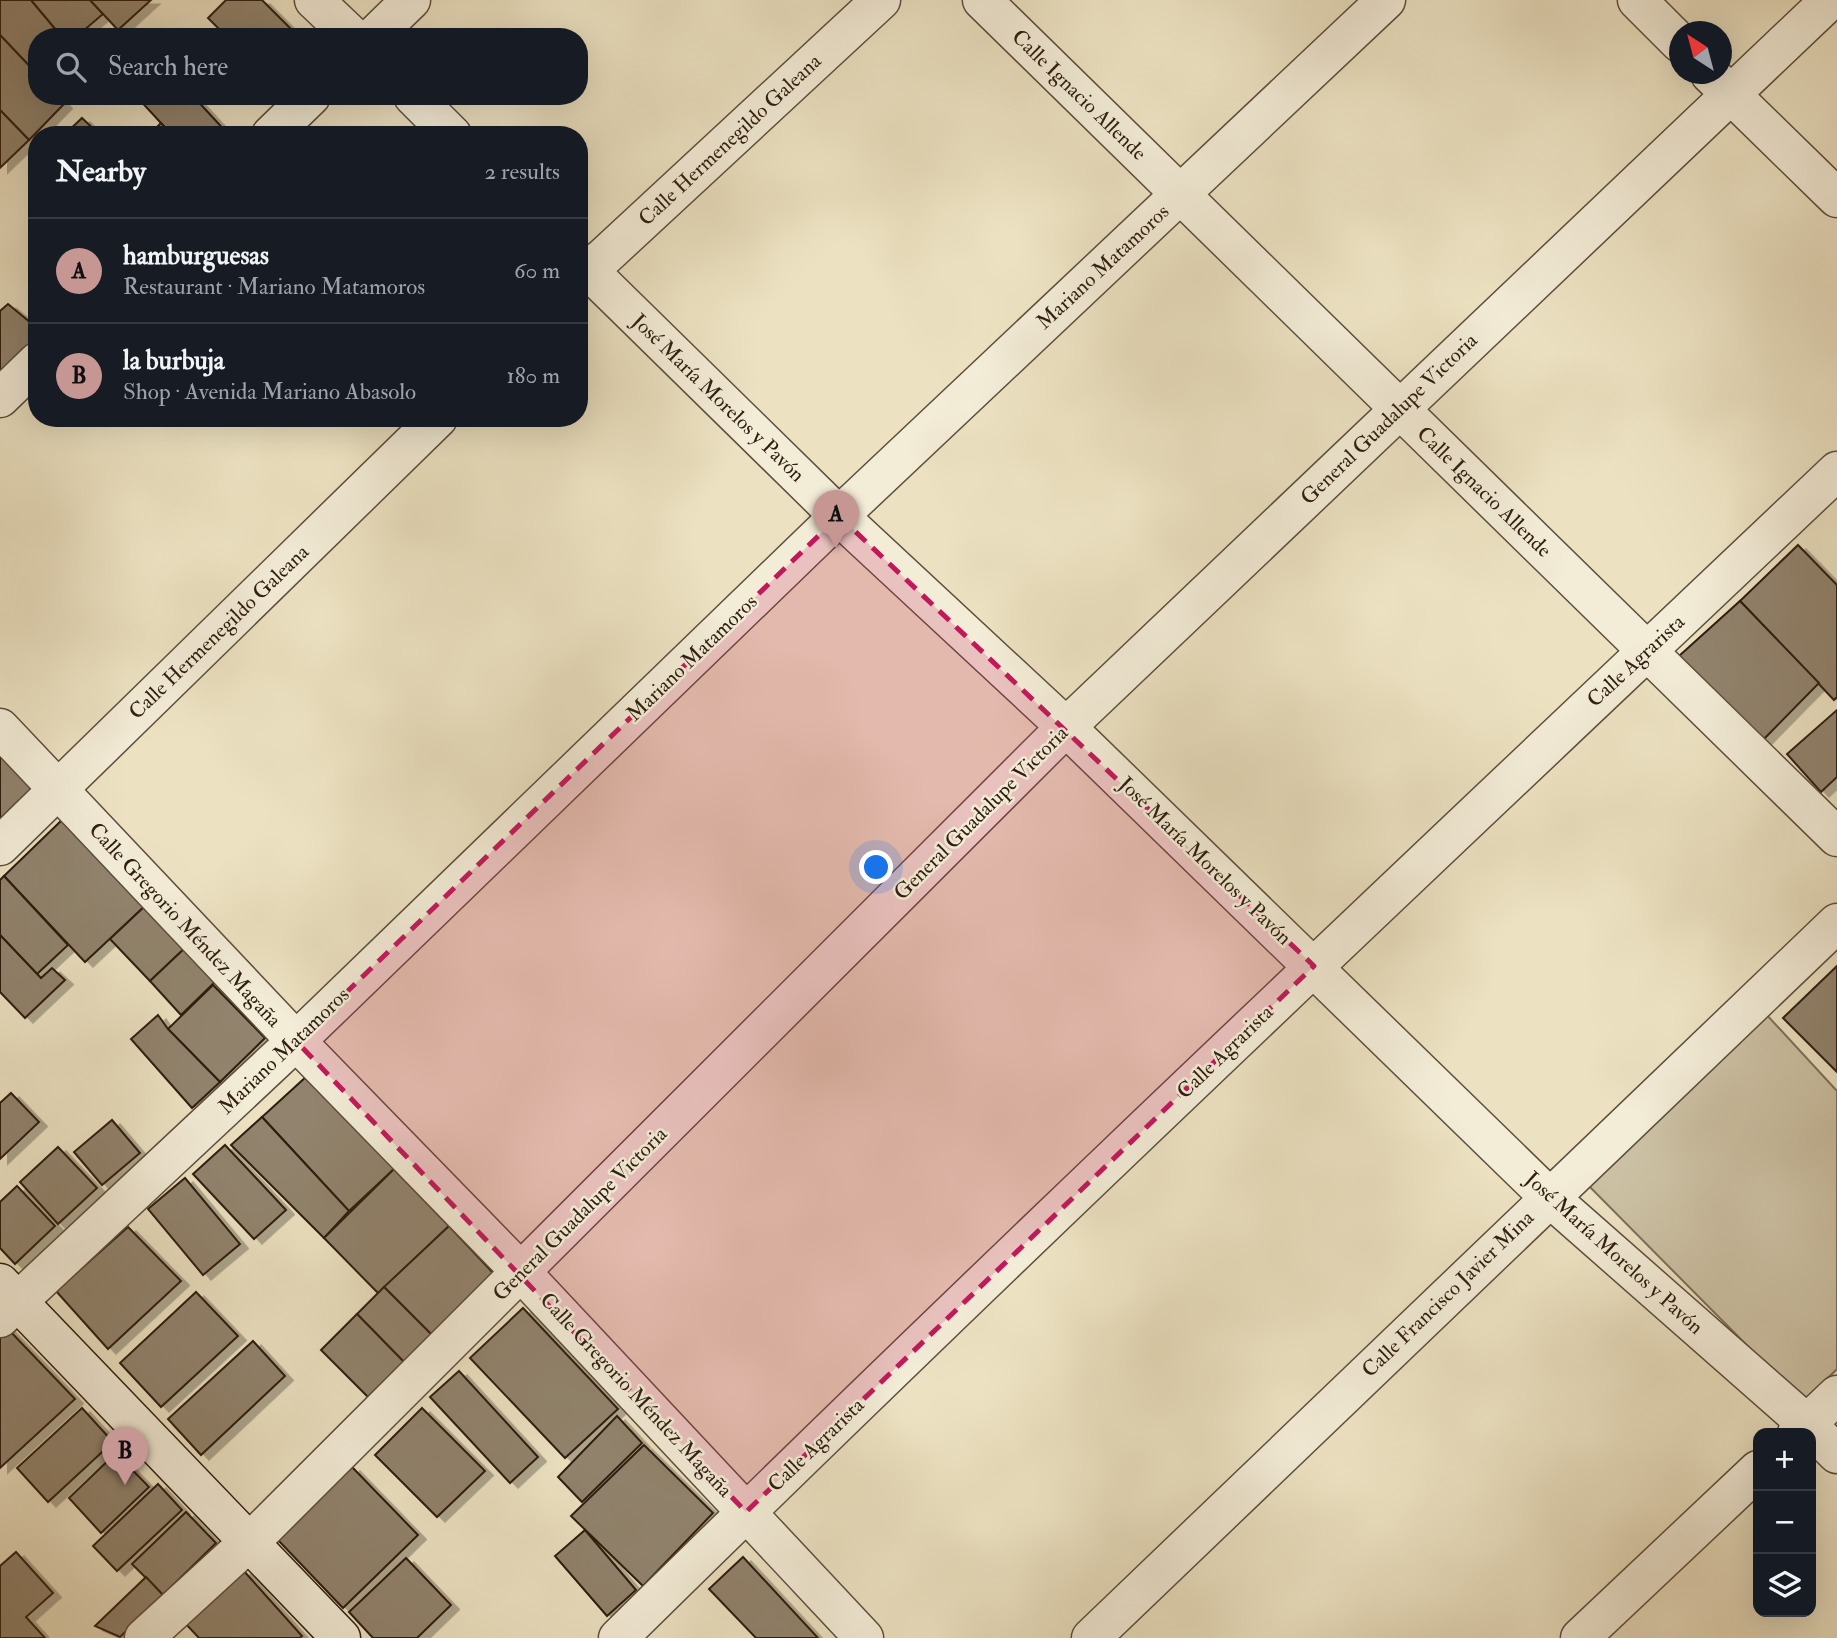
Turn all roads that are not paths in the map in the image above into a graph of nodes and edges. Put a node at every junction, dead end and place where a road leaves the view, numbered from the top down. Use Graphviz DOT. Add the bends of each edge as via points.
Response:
graph roads {
  1 [pos="314,0"];
  2 [pos="411,0"];
  3 [pos="881,0"];
  4 [pos="982,0"];
  5 [pos="1387,0"];
  6 [pos="1637,0"];
  7 [pos="1830,0"];
  8 [pos="344,28"];
  9 [pos="382,28"];
  10 [pos="1669,33"];
  11 [pos="1732,75"];
  12 [pos="1720,84"];
  13 [pos="302,105"];
  14 [pos="422,105"];
  15 [pos="280,126"];
  16 [pos="443,126"];
  17 [pos="1180,194"];
  18 [pos="1837,198"];
  19 [pos="588,266"];
  20 [pos="588,277"];
  21 [pos="28,371"];
  22 [pos="0,398"];
  23 [pos="1400,409"];
  24 [pos="429,427"];
  25 [pos="1837,471"];
  26 [pos="839,516"];
  27 [pos="1647,651"];
  28 [pos="1066,727"];
  29 [pos="0,728"];
  30 [pos="57,790"];
  31 [pos="1837,837"];
  32 [pos="0,846"];
  33 [pos="1837,923"];
  34 [pos="1314,966"];
  35 [pos="296,1041"];
  36 [pos="1549,1197"];
  37 [pos="522,1273"];
  38 [pos="6,1301"];
  39 [pos="1837,1395"];
  40 [pos="1801,1428"];
  41 [pos="1803,1428"];
  42 [pos="1816,1439"];
  43 [pos="1837,1454"];
  44 [pos="1753,1475"];
  45 [pos="746,1512"];
  46 [pos="250,1543"];
  47 [pos="144,1638"];
  48 [pos="341,1638"];
  49 [pos="618,1638"];
  50 [pos="864,1638"];
  51 [pos="1091,1638"];
  52 [pos="1580,1638"];
  1 -- 8 [label="street"];
  2 -- 9 [label="street"];
  3 -- 19 [label="street, Calle Hermenegildo Galeana"];
  4 -- 17 [label="street, Calle Ignacio Allende"];
  5 -- 17 [label="street, Mariano Matamoros"];
  6 -- 10 [label="street"];
  7 -- 11 [label="street, General Guadalupe Victoria"];
  12 -- 18 [label="street"];
  12 -- 23 [label="street, General Guadalupe Victoria"];
  13 -- 15 [label="street"];
  14 -- 16 [label="street"];
  17 -- 23 [label="street, Calle Ignacio Allende"];
  17 -- 26 [label="street, Mariano Matamoros"];
  20 -- 26 [label="street, José María Morelos y Pavón"];
  21 -- 22 [label="street"];
  23 -- 27 [label="street, Calle Ignacio Allende"];
  23 -- 28 [label="street, General Guadalupe Victoria"];
  24 -- 30 [label="street, Calle Hermenegildo Galeana"];
  25 -- 27 [label="street, Calle Agrarista"];
  26 -- 28 [label="street, José María Morelos y Pavón"];
  26 -- 35 [label="street, Mariano Matamoros"];
  27 -- 31 [label="street, Calle Ignacio Allende"];
  27 -- 34 [label="street, Calle Agrarista"];
  28 -- 34 [label="street, José María Morelos y Pavón"];
  28 -- 37 [label="street, General Guadalupe Victoria"];
  29 -- 30 [label="street, Calle Gregorio Méndez Magaña"];
  30 -- 32 [label="street, Calle Hermenegildo Galeana"];
  30 -- 35 [label="street, Calle Gregorio Méndez Magaña"];
  33 -- 36 [label="street, Calle Francisco Javier Mina"];
  34 -- 36 [label="street, José María Morelos y Pavón"];
  34 -- 45 [label="street, Calle Agrarista"];
  35 -- 37 [label="street, Calle Gregorio Méndez Magaña"];
  35 -- 38 [label="street, Mariano Matamoros"];
  36 -- 40 [label="street, José María Morelos y Pavón"];
  36 -- 51 [label="street, Calle Francisco Javier Mina"];
  37 -- 45 [label="street, Calle Gregorio Méndez Magaña"];
  37 -- 46 [label="street, General Guadalupe Victoria"];
  38 -- 46 [label="street"];
  39 -- 41 [label="street"];
  42 -- 43 [label="street, José María Morelos y Pavón"];
  44 -- 52 [label="street"];
  45 -- 49 [label="street, Calle Agrarista"];
  45 -- 50 [label="street, Calle Gregorio Méndez Magaña"];
  46 -- 47 [label="street, General Guadalupe Victoria"];
  46 -- 48 [label="street"];
}
